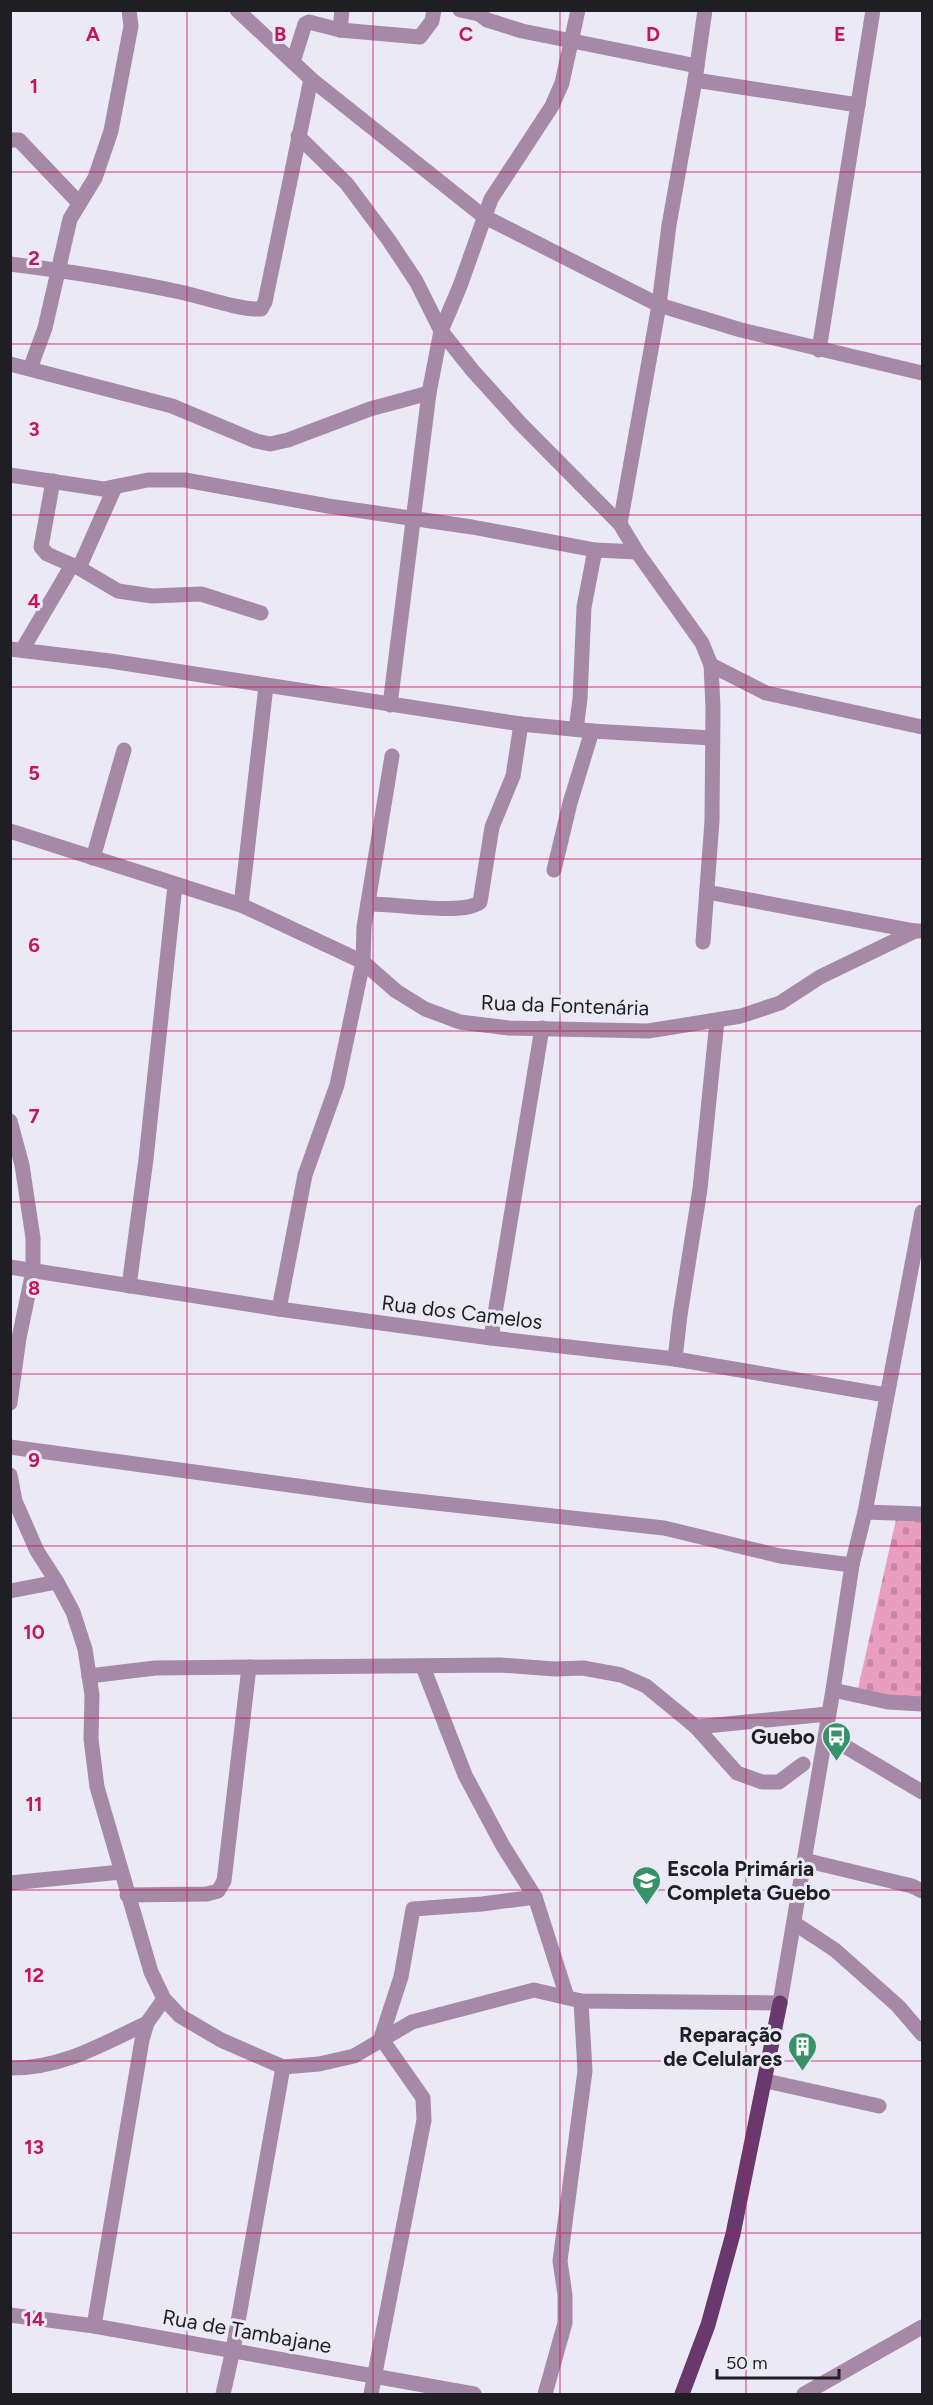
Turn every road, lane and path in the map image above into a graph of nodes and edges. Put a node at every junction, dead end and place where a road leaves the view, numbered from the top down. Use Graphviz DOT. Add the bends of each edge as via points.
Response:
graph roads {
  1 [pos="129,10"];
  2 [pos="237,10"];
  3 [pos="342,10"];
  4 [pos="434,10"];
  5 [pos="460,10"];
  6 [pos="578,10"];
  7 [pos="705,10"];
  8 [pos="873,10"];
  9 [pos="480,12"];
  10 [pos="340,30"];
  11 [pos="570,42"];
  12 [pos="293,62"];
  13 [pos="696,73"];
  14 [pos="311,79"];
  15 [pos="858,105"];
  16 [pos="298,136"];
  17 [pos="10,140"];
  18 [pos="79,203"];
  19 [pos="483,216"];
  20 [pos="10,264"];
  21 [pos="58,270"];
  22 [pos="659,305"];
  23 [pos="441,331"];
  24 [pos="819,350"];
  25 [pos="10,364"];
  26 [pos="30,369"];
  27 [pos="922,373"];
  28 [pos="429,393"];
  29 [pos="10,475"];
  30 [pos="53,482"];
  31 [pos="116,487"];
  32 [pos="412,517"];
  33 [pos="620,524"];
  34 [pos="595,550"];
  35 [pos="637,552"];
  36 [pos="75,566"];
  37 [pos="261,613"];
  38 [pos="16,650"];
  39 [pos="711,665"];
  40 [pos="266,686"];
  41 [pos="390,705"];
  42 [pos="521,724"];
  43 [pos="922,727"];
  44 [pos="576,729"];
  45 [pos="592,731"];
  46 [pos="712,738"];
  47 [pos="124,750"];
  48 [pos="392,756"];
  49 [pos="10,831"];
  50 [pos="93,858"];
  51 [pos="554,870"];
  52 [pos="176,885"];
  53 [pos="707,892"];
  54 [pos="369,904"];
  55 [pos="241,905"];
  56 [pos="919,931"];
  57 [pos="703,942"];
  58 [pos="363,962"];
  59 [pos="717,1021"];
  60 [pos="542,1029"];
  61 [pos="10,1121"];
  62 [pos="922,1212"];
  63 [pos="10,1267"];
  64 [pos="33,1271"];
  65 [pos="129,1286"];
  66 [pos="279,1309"];
  67 [pos="491,1338"];
  68 [pos="675,1359"];
  69 [pos="886,1395"];
  70 [pos="10,1403"];
  71 [pos="10,1447"];
  72 [pos="10,1475"];
  73 [pos="865,1512"];
  74 [pos="922,1514"];
  75 [pos="852,1565"];
  76 [pos="57,1582"];
  77 [pos="10,1591"];
  78 [pos="249,1667"];
  79 [pos="423,1667"];
  80 [pos="89,1676"];
  81 [pos="833,1690"];
  82 [pos="922,1704"];
  83 [pos="828,1714"];
  84 [pos="696,1727"];
  85 [pos="826,1735"];
  86 [pos="804,1764"];
  87 [pos="922,1792"];
  88 [pos="804,1860"];
  89 [pos="121,1872"];
  90 [pos="10,1883"];
  91 [pos="922,1891"];
  92 [pos="128,1895"];
  93 [pos="535,1897"];
  94 [pos="794,1923"];
  95 [pos="574,1999"];
  96 [pos="164,2000"];
  97 [pos="780,2003"];
  98 [pos="147,2023"];
  99 [pos="922,2034"];
  100 [pos="381,2038"];
  101 [pos="283,2067"];
  102 [pos="10,2068"];
  103 [pos="766,2081"];
  104 [pos="879,2106"];
  105 [pos="10,2315"];
  106 [pos="94,2326"];
  107 [pos="922,2327"];
  108 [pos="233,2350"];
  109 [pos="374,2375"];
  110 [pos="223,2394"];
  111 [pos="371,2394"];
  112 [pos="474,2394"];
  113 [pos="545,2394"];
  114 [pos="682,2394"];
  115 [pos="804,2394"];
  1 -- 18 [label="street" via="131,26 111,131 95,178"];
  2 -- 12 [label="street"];
  3 -- 10 [label="street"];
  4 -- 10 [label="street" via="432,21 420,37"];
  5 -- 9 [label="street"];
  6 -- 11 [label="street"];
  7 -- 13 [label="street"];
  8 -- 15 [label="street"];
  9 -- 11 [label="street" via="487,20"];
  10 -- 12 [label="street" via="305,24"];
  11 -- 13 [label="street"];
  11 -- 19 [label="street" via="562,83 552,106"];
  12 -- 14 [label="street"];
  13 -- 15 [label="street"];
  13 -- 22 [label="street"];
  14 -- 16 [label="street"];
  14 -- 19 [label="street"];
  15 -- 24 [label="street"];
  16 -- 21 [label="street" via="261,309 248,310 200,296"];
  16 -- 23 [label="street" via="347,184 388,239 416,281"];
  17 -- 18 [label="street" via="19,140"];
  18 -- 21 [label="street" via="70,219"];
  19 -- 22 [label="street"];
  19 -- 23 [label="street"];
  20 -- 21 [label="street"];
  21 -- 26 [label="street" via="45,328"];
  22 -- 24 [label="street"];
  22 -- 33 [label="street"];
  23 -- 28 [label="street"];
  23 -- 33 [label="street" via="520,423"];
  24 -- 27 [label="street"];
  25 -- 26 [label="street"];
  26 -- 28 [label="street" via="172,406 270,444 369,409"];
  28 -- 32 [label="street"];
  29 -- 30 [label="street"];
  30 -- 31 [label="street" via="103,489"];
  30 -- 36 [label="street" via="41,547 47,554"];
  31 -- 32 [label="street" via="148,480 185,480"];
  31 -- 36 [label="street"];
  32 -- 34 [label="street"];
  32 -- 41 [label="street"];
  33 -- 35 [label="street"];
  34 -- 35 [label="street"];
  34 -- 44 [label="street" via="584,607"];
  35 -- 39 [label="street" via="691,626"];
  36 -- 37 [label="street" via="131,594 201,594"];
  36 -- 38 [label="street"];
  38 -- 40 [label="street"];
  39 -- 43 [label="street" via="766,693"];
  39 -- 46 [label="street"];
  40 -- 41 [label="street"];
  40 -- 55 [label="street"];
  41 -- 42 [label="street"];
  42 -- 44 [label="street"];
  42 -- 54 [label="street" via="513,776 492,827 480,902 428,908"];
  44 -- 45 [label="street"];
  45 -- 46 [label="street"];
  45 -- 51 [label="street"];
  46 -- 53 [label="street"];
  47 -- 50 [label="street"];
  48 -- 54 [label="street"];
  49 -- 50 [label="street, Rua da Fontenária"];
  50 -- 52 [label="street, Rua da Fontenária"];
  52 -- 55 [label="street, Rua da Fontenária"];
  52 -- 65 [label="street"];
  53 -- 56 [label="street"];
  53 -- 57 [label="street"];
  54 -- 58 [label="street"];
  55 -- 58 [label="street, Rua da Fontenária"];
  56 -- 59 [label="street, Rua da Fontenária" via="820,977 780,1004"];
  58 -- 60 [label="street, Rua da Fontenária" via="396,991 460,1022"];
  58 -- 66 [label="street" via="337,1084 305,1175"];
  59 -- 60 [label="street, Rua da Fontenária" via="648,1031"];
  59 -- 68 [label="street" via="700,1189"];
  60 -- 67 [label="street"];
  61 -- 64 [label="street" via="31,1218"];
  62 -- 69 [label="street"];
  63 -- 64 [label="street, Rua dos Camelos"];
  64 -- 65 [label="street, Rua dos Camelos"];
  64 -- 70 [label="street"];
  65 -- 66 [label="street, Rua dos Camelos"];
  66 -- 67 [label="street, Rua dos Camelos"];
  67 -- 68 [label="street, Rua dos Camelos"];
  68 -- 69 [label="street, Rua dos Camelos"];
  69 -- 73 [label="street"];
  71 -- 75 [label="street" via="370,1496 664,1528 780,1556"];
  72 -- 76 [label="street" via="15,1501 37,1551"];
  73 -- 74 [label="street"];
  73 -- 75 [label="street"];
  75 -- 81 [label="street"];
  76 -- 77 [label="street"];
  76 -- 80 [label="street" via="73,1612"];
  78 -- 79 [label="street"];
  78 -- 80 [label="street" via="155,1668"];
  78 -- 92 [label="street" via="224,1881 219,1891"];
  79 -- 84 [label="street" via="583,1668 621,1675 646,1686"];
  79 -- 93 [label="street" via="465,1775"];
  80 -- 89 [label="street" via="94,1770"];
  81 -- 82 [label="street" via="888,1702"];
  81 -- 83 [label="street"];
  83 -- 84 [label="street"];
  83 -- 85 [label="street"];
  84 -- 86 [label="street" via="737,1773 762,1782 779,1782"];
  85 -- 87 [label="street"];
  85 -- 88 [label="street"];
  88 -- 91 [label="street"];
  88 -- 94 [label="street"];
  89 -- 90 [label="street"];
  89 -- 92 [label="street"];
  92 -- 96 [label="street" via="151,1972"];
  93 -- 95 [label="street"];
  93 -- 100 [label="street" via="413,1909 401,1977"];
  94 -- 97 [label="street"];
  94 -- 99 [label="street" via="835,1950 898,2006"];
  95 -- 97 [label="street"];
  95 -- 100 [label="street" via="534,1990 412,2022"];
  95 -- 113 [label="street" via="585,2071 560,2261 565,2323"];
  96 -- 98 [label="street"];
  96 -- 101 [label="street" via="180,2016 210,2034"];
  97 -- 103 [label="main road"];
  98 -- 102 [label="street" via="66,2061"];
  98 -- 106 [label="street"];
  100 -- 101 [label="street" via="354,2056"];
  100 -- 109 [label="street" via="423,2097 424,2120"];
  101 -- 108 [label="street"];
  103 -- 104 [label="street"];
  103 -- 114 [label="main road" via="725,2267"];
  105 -- 106 [label="street, Rua de Tambajane"];
  106 -- 108 [label="street, Rua de Tambajane"];
  107 -- 115 [label="street"];
  108 -- 109 [label="street, Rua de Tambajane"];
  108 -- 110 [label="street"];
  109 -- 111 [label="street"];
  109 -- 112 [label="street, Rua de Tambajane"];
}
